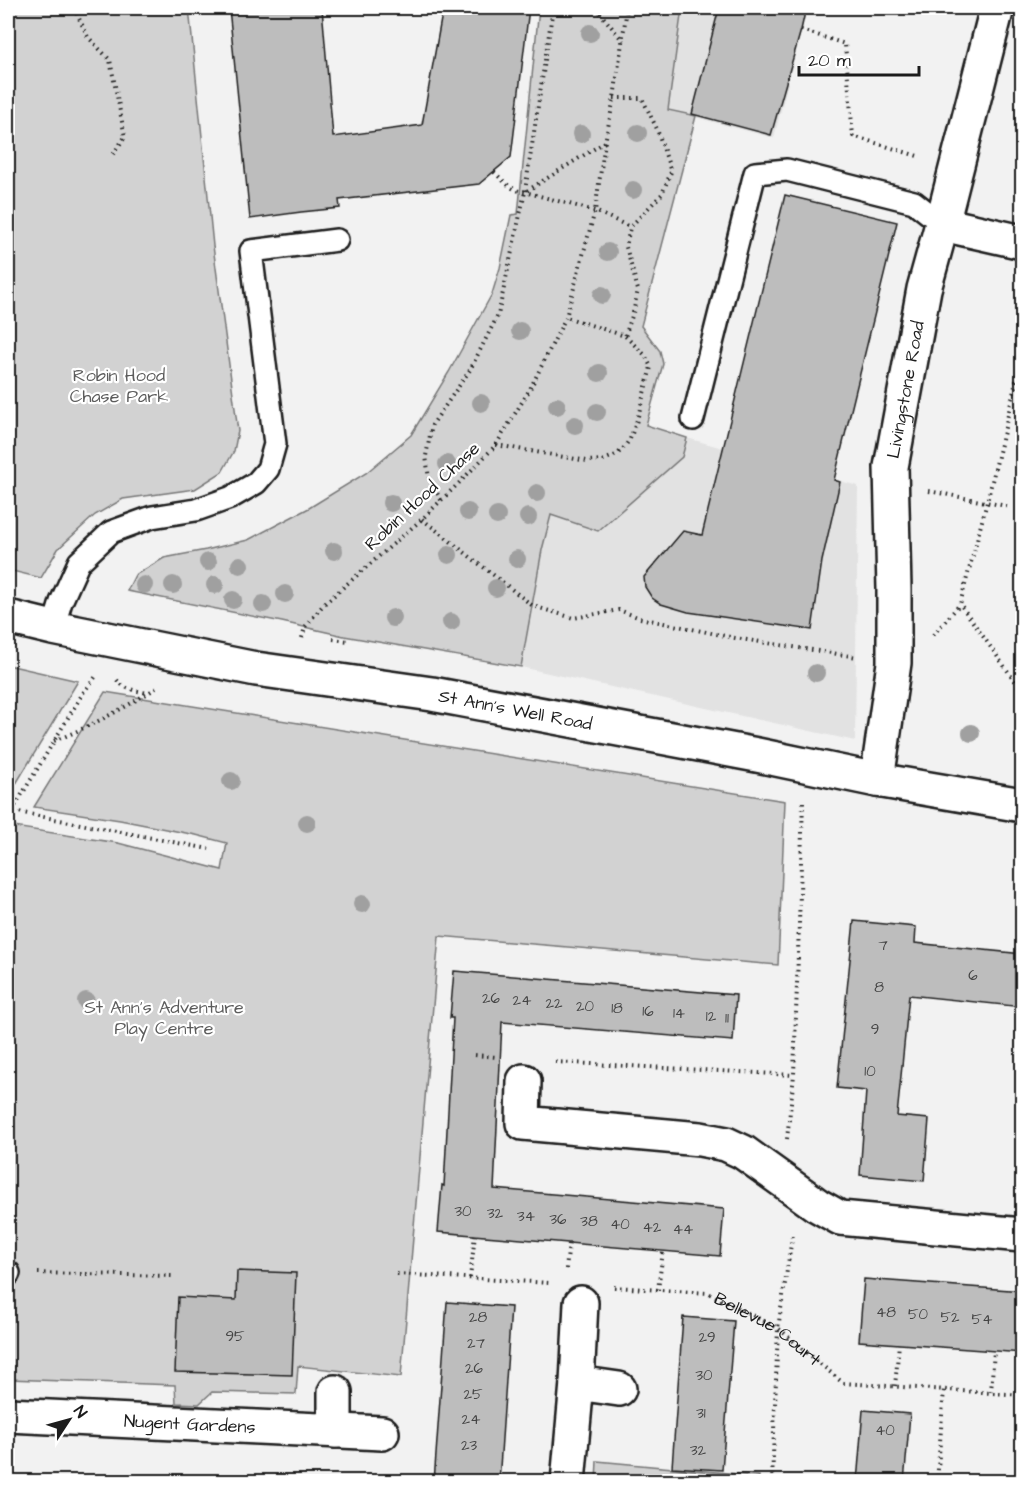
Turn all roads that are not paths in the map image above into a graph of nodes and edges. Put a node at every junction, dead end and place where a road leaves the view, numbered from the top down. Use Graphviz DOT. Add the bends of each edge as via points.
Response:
graph roads {
  1 [pos="997,8"];
  2 [pos="942,224"];
  3 [pos="337,240"];
  4 [pos="1023,242"];
  5 [pos="693,419"];
  6 [pos="8,617"];
  7 [pos="52,628"];
  8 [pos="878,780"];
  9 [pos="1023,805"];
  10 [pos="525,1067"];
  11 [pos="1023,1235"];
  12 [pos="581,1304"];
  13 [pos="577,1383"];
  14 [pos="619,1389"];
  15 [pos="335,1392"];
  16 [pos="8,1415"];
  17 [pos="334,1431"];
  18 [pos="382,1433"];
  19 [pos="568,1482"];
  1 -- 2 [label="street, Livingstone Road"];
  2 -- 4 [label="street"];
  2 -- 5 [label="lane" via="914,202 787,170 755,173"];
  2 -- 8 [label="street, Livingstone Road" via="924,290 891,467 894,663"];
  3 -- 7 [label="lane" via="251,251 275,444 268,469 256,483 230,498 196,510 152,517 111,532 79,562"];
  6 -- 7 [label="street, St Ann's Well Road"];
  7 -- 8 [label="street, St Ann's Well Road" via="256,669 432,694 618,728"];
  8 -- 9 [label="street, St Ann's Well Road"];
  10 -- 11 [label="street" via="523,1123 726,1144 840,1218"];
  12 -- 13 [label="street"];
  13 -- 14 [label="street"];
  13 -- 19 [label="street"];
  15 -- 17 [label="street"];
  16 -- 17 [label="street, Nugent Gardens"];
  17 -- 18 [label="street, Nugent Gardens"];
}
